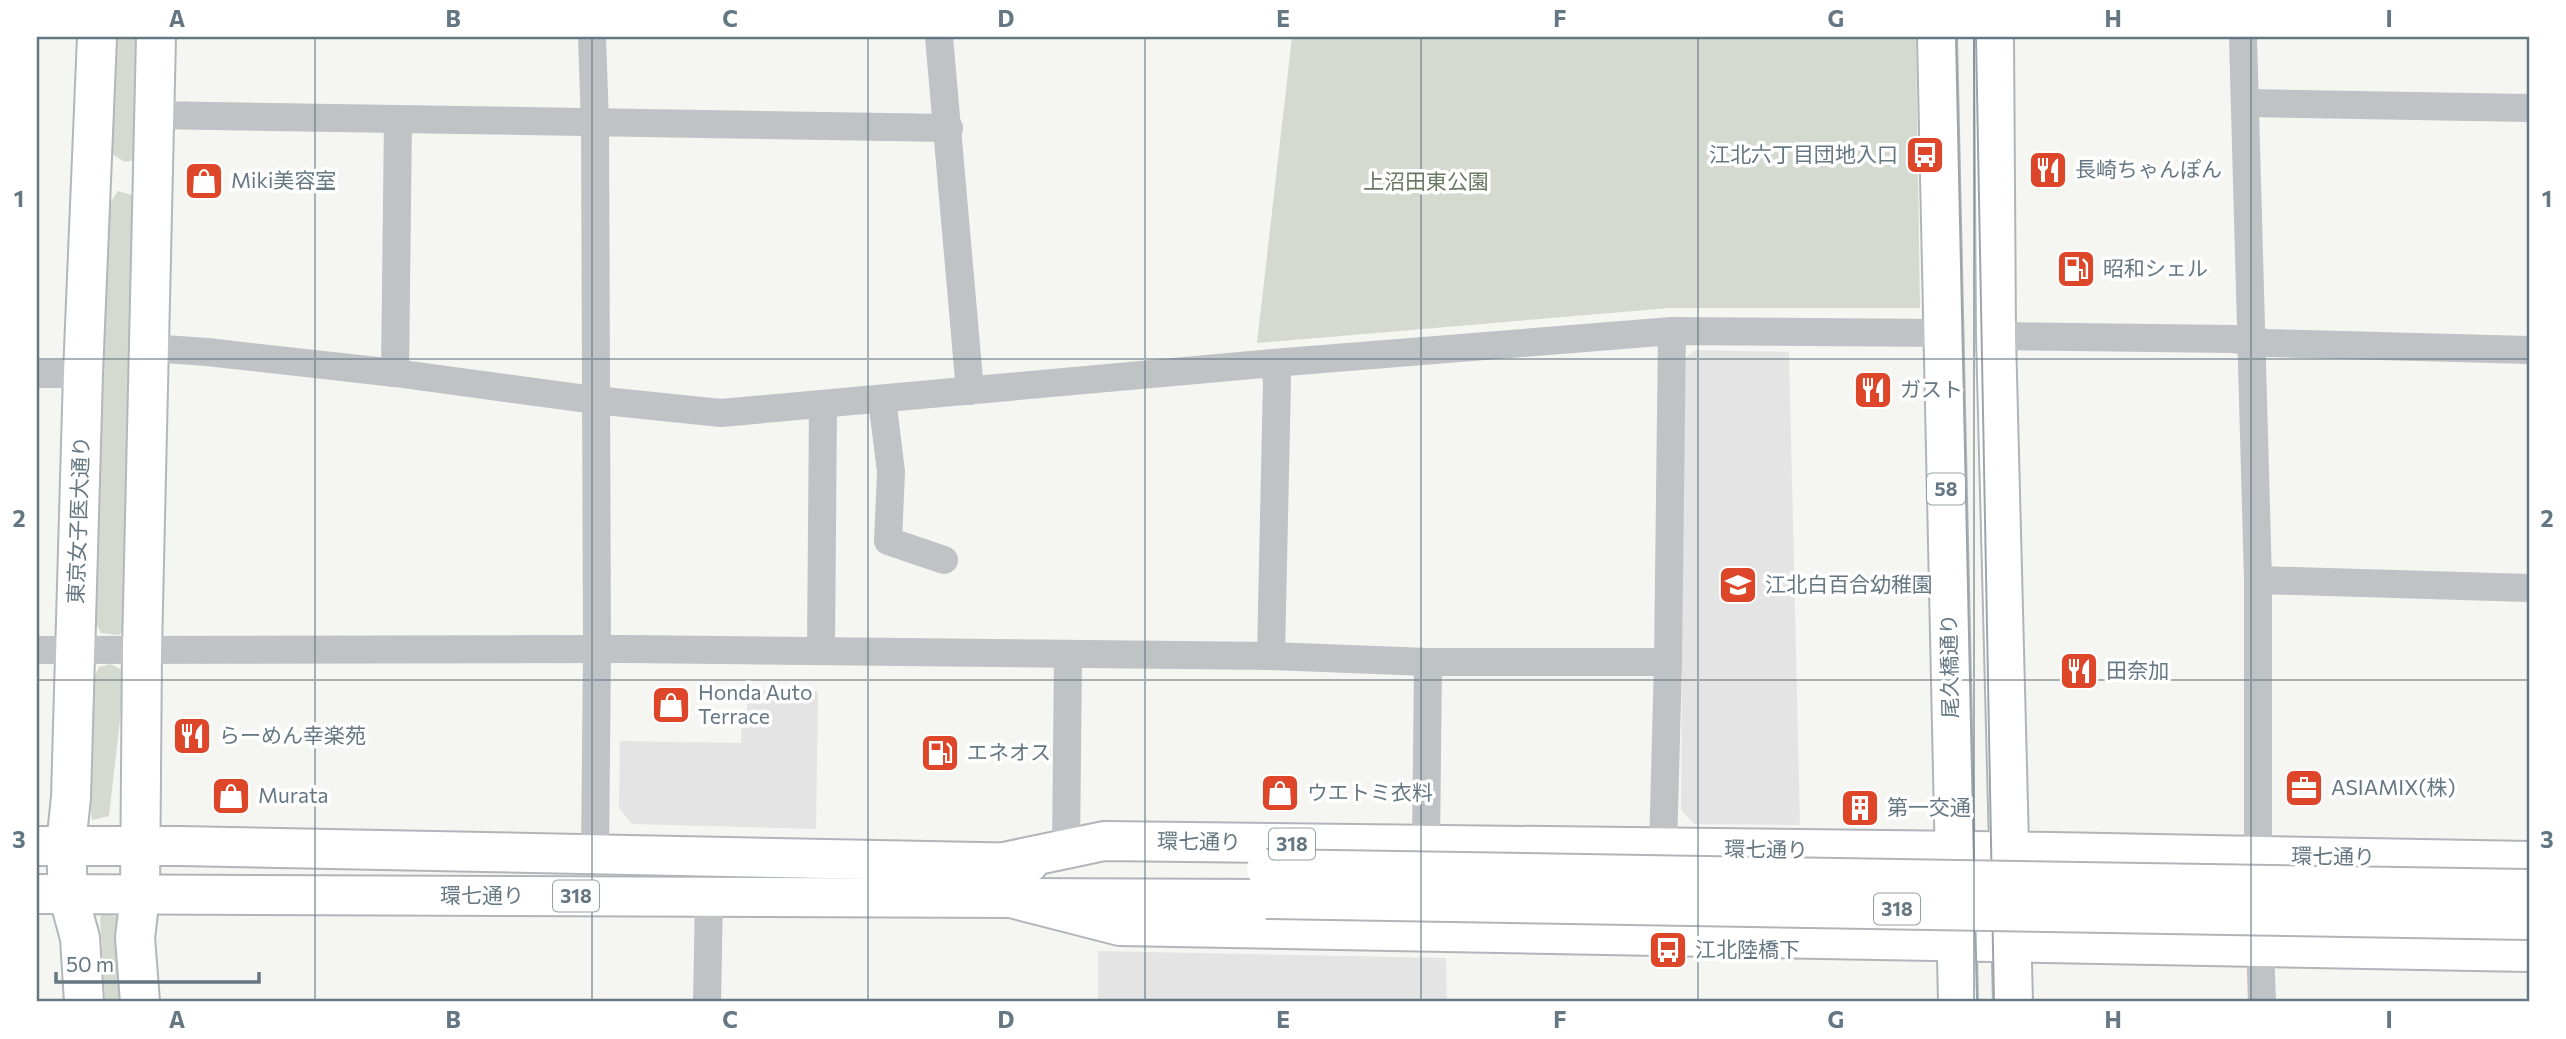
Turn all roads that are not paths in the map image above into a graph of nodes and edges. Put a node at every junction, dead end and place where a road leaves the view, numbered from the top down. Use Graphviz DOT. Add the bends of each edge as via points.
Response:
graph roads {
  1 [pos="97,37"];
  2 [pos="156,37"];
  3 [pos="592,37"];
  4 [pos="939,37"];
  5 [pos="1937,37"];
  6 [pos="1994,37"];
  7 [pos="2243,37"];
  8 [pos="2246,103"];
  9 [pos="2529,108"];
  10 [pos="154,116"];
  11 [pos="398,119"];
  12 [pos="595,123"];
  13 [pos="948,128"];
  14 [pos="93,178"];
  15 [pos="153,179"];
  16 [pos="1672,331"];
  17 [pos="1943,333"];
  18 [pos="1996,336"];
  19 [pos="2249,342"];
  20 [pos="149,348"];
  21 [pos="2529,350"];
  22 [pos="1273,363"];
  23 [pos="395,373"];
  24 [pos="37,374"];
  25 [pos="83,374"];
  26 [pos="971,391"];
  27 [pos="882,399"];
  28 [pos="595,400"];
  29 [pos="823,404"];
  30 [pos="944,560"];
  31 [pos="2258,580"];
  32 [pos="2529,589"];
  33 [pos="76,649"];
  34 [pos="597,649"];
  35 [pos="37,650"];
  36 [pos="142,650"];
  37 [pos="821,651"];
  38 [pos="1069,654"];
  39 [pos="1272,656"];
  40 [pos="1428,662"];
  41 [pos="1668,662"];
  42 [pos="51,845"];
  43 [pos="140,845"];
  44 [pos="1426,846"];
  45 [pos="1066,849"];
  46 [pos="1663,849"];
  47 [pos="1954,852"];
  48 [pos="2010,852"];
  49 [pos="595,856"];
  50 [pos="2258,856"];
  51 [pos="2529,861"];
  52 [pos="1008,880"];
  53 [pos="1266,884"];
  54 [pos="2529,889"];
  55 [pos="52,894"];
  56 [pos="140,895"];
  57 [pos="709,896"];
  58 [pos="2529,919"];
  59 [pos="1955,942"];
  60 [pos="2011,943"];
  61 [pos="2260,947"];
  62 [pos="2529,952"];
  63 [pos="84,1002"];
  64 [pos="140,1002"];
  65 [pos="707,1002"];
  66 [pos="1958,1002"];
  67 [pos="2013,1002"];
  68 [pos="2262,1002"];
  1 -- 14 [label="main road, 東京女子医大通り"];
  2 -- 10 [label="main road"];
  3 -- 12 [label="street"];
  4 -- 13 [label="street"];
  5 -- 17 [label="main road, 尾久橋通り / 58"];
  6 -- 18 [label="main road"];
  7 -- 8 [label="street"];
  8 -- 9 [label="street"];
  8 -- 19 [label="street"];
  10 -- 11 [label="street"];
  10 -- 15 [label="main road"];
  11 -- 12 [label="street"];
  11 -- 23 [label="street"];
  12 -- 13 [label="street"];
  12 -- 28 [label="street"];
  13 -- 26 [label="street"];
  14 -- 15 [label="main road"];
  14 -- 25 [label="main road, 東京女子医大通り"];
  15 -- 20 [label="main road"];
  16 -- 17 [label="street"];
  16 -- 22 [label="street"];
  16 -- 41 [label="street"];
  17 -- 47 [label="main road, 尾久橋通り / 58"];
  18 -- 19 [label="street"];
  18 -- 48 [label="main road"];
  19 -- 21 [label="street"];
  19 -- 31 [label="street"];
  20 -- 23 [label="street"];
  20 -- 36 [label="main road"];
  22 -- 26 [label="street"];
  22 -- 39 [label="street" via="1277,380"];
  23 -- 28 [label="street"];
  24 -- 25 [label="street"];
  25 -- 33 [label="main road, 東京女子医大通り"];
  26 -- 27 [label="street"];
  27 -- 29 [label="street"];
  27 -- 30 [label="street" via="891,472 888,541"];
  28 -- 29 [label="street" via="721,413"];
  28 -- 34 [label="street"];
  29 -- 37 [label="street"];
  31 -- 32 [label="street"];
  31 -- 50 [label="street"];
  33 -- 35 [label="street"];
  33 -- 36 [label="street"];
  33 -- 42 [label="main road, 東京女子医大通り" via="71,797"];
  34 -- 36 [label="street"];
  34 -- 37 [label="street"];
  34 -- 49 [label="street"];
  36 -- 43 [label="main road"];
  37 -- 38 [label="street"];
  38 -- 39 [label="street"];
  38 -- 45 [label="street"];
  39 -- 40 [label="street"];
  40 -- 41 [label="street"];
  40 -- 44 [label="street"];
  41 -- 46 [label="street"];
  42 -- 43 [label="main road, 環七通り / 318"];
  42 -- 55 [label="main road, 東京女子医大通り"];
  43 -- 49 [label="main road, 環七通り / 318"];
  43 -- 56 [label="main road"];
  44 -- 45 [label="main road, 環七通り / 318" via="1104,841"];
  44 -- 46 [label="main road, 環七通り / 318"];
  45 -- 52 [label="main road, 環七通り / 318"];
  46 -- 47 [label="main road, 環七通り / 318"];
  47 -- 48 [label="main road, 環七通り / 318"];
  47 -- 59 [label="main road, 尾久橋通り / 58"];
  48 -- 50 [label="main road, 環七通り / 318"];
  48 -- 60 [label="main road"];
  49 -- 52 [label="main road, 環七通り / 318"];
  50 -- 51 [label="main road, 環七通り / 318"];
  52 -- 53 [label="main road, 環七通り / 318"];
  52 -- 57 [label="main road, 環七通り / 318"];
  52 -- 59 [label="main road, 環七通り / 318" via="1120,926"];
  53 -- 54 [label="main road, 環七通り / 318, bridge"];
  53 -- 58 [label="main road, 環七通り / 318, bridge"];
  55 -- 56 [label="main road, 環七通り / 318"];
  55 -- 63 [label="main road, 東京女子医大通り" via="80,938"];
  56 -- 57 [label="main road, 環七通り / 318"];
  56 -- 64 [label="main road" via="135,938"];
  57 -- 65 [label="street"];
  59 -- 60 [label="main road, 環七通り / 318"];
  59 -- 66 [label="main road, 尾久橋通り / 58"];
  60 -- 61 [label="main road, 環七通り / 318"];
  60 -- 67 [label="main road"];
  61 -- 62 [label="main road, 環七通り / 318"];
  61 -- 68 [label="street"];
}
